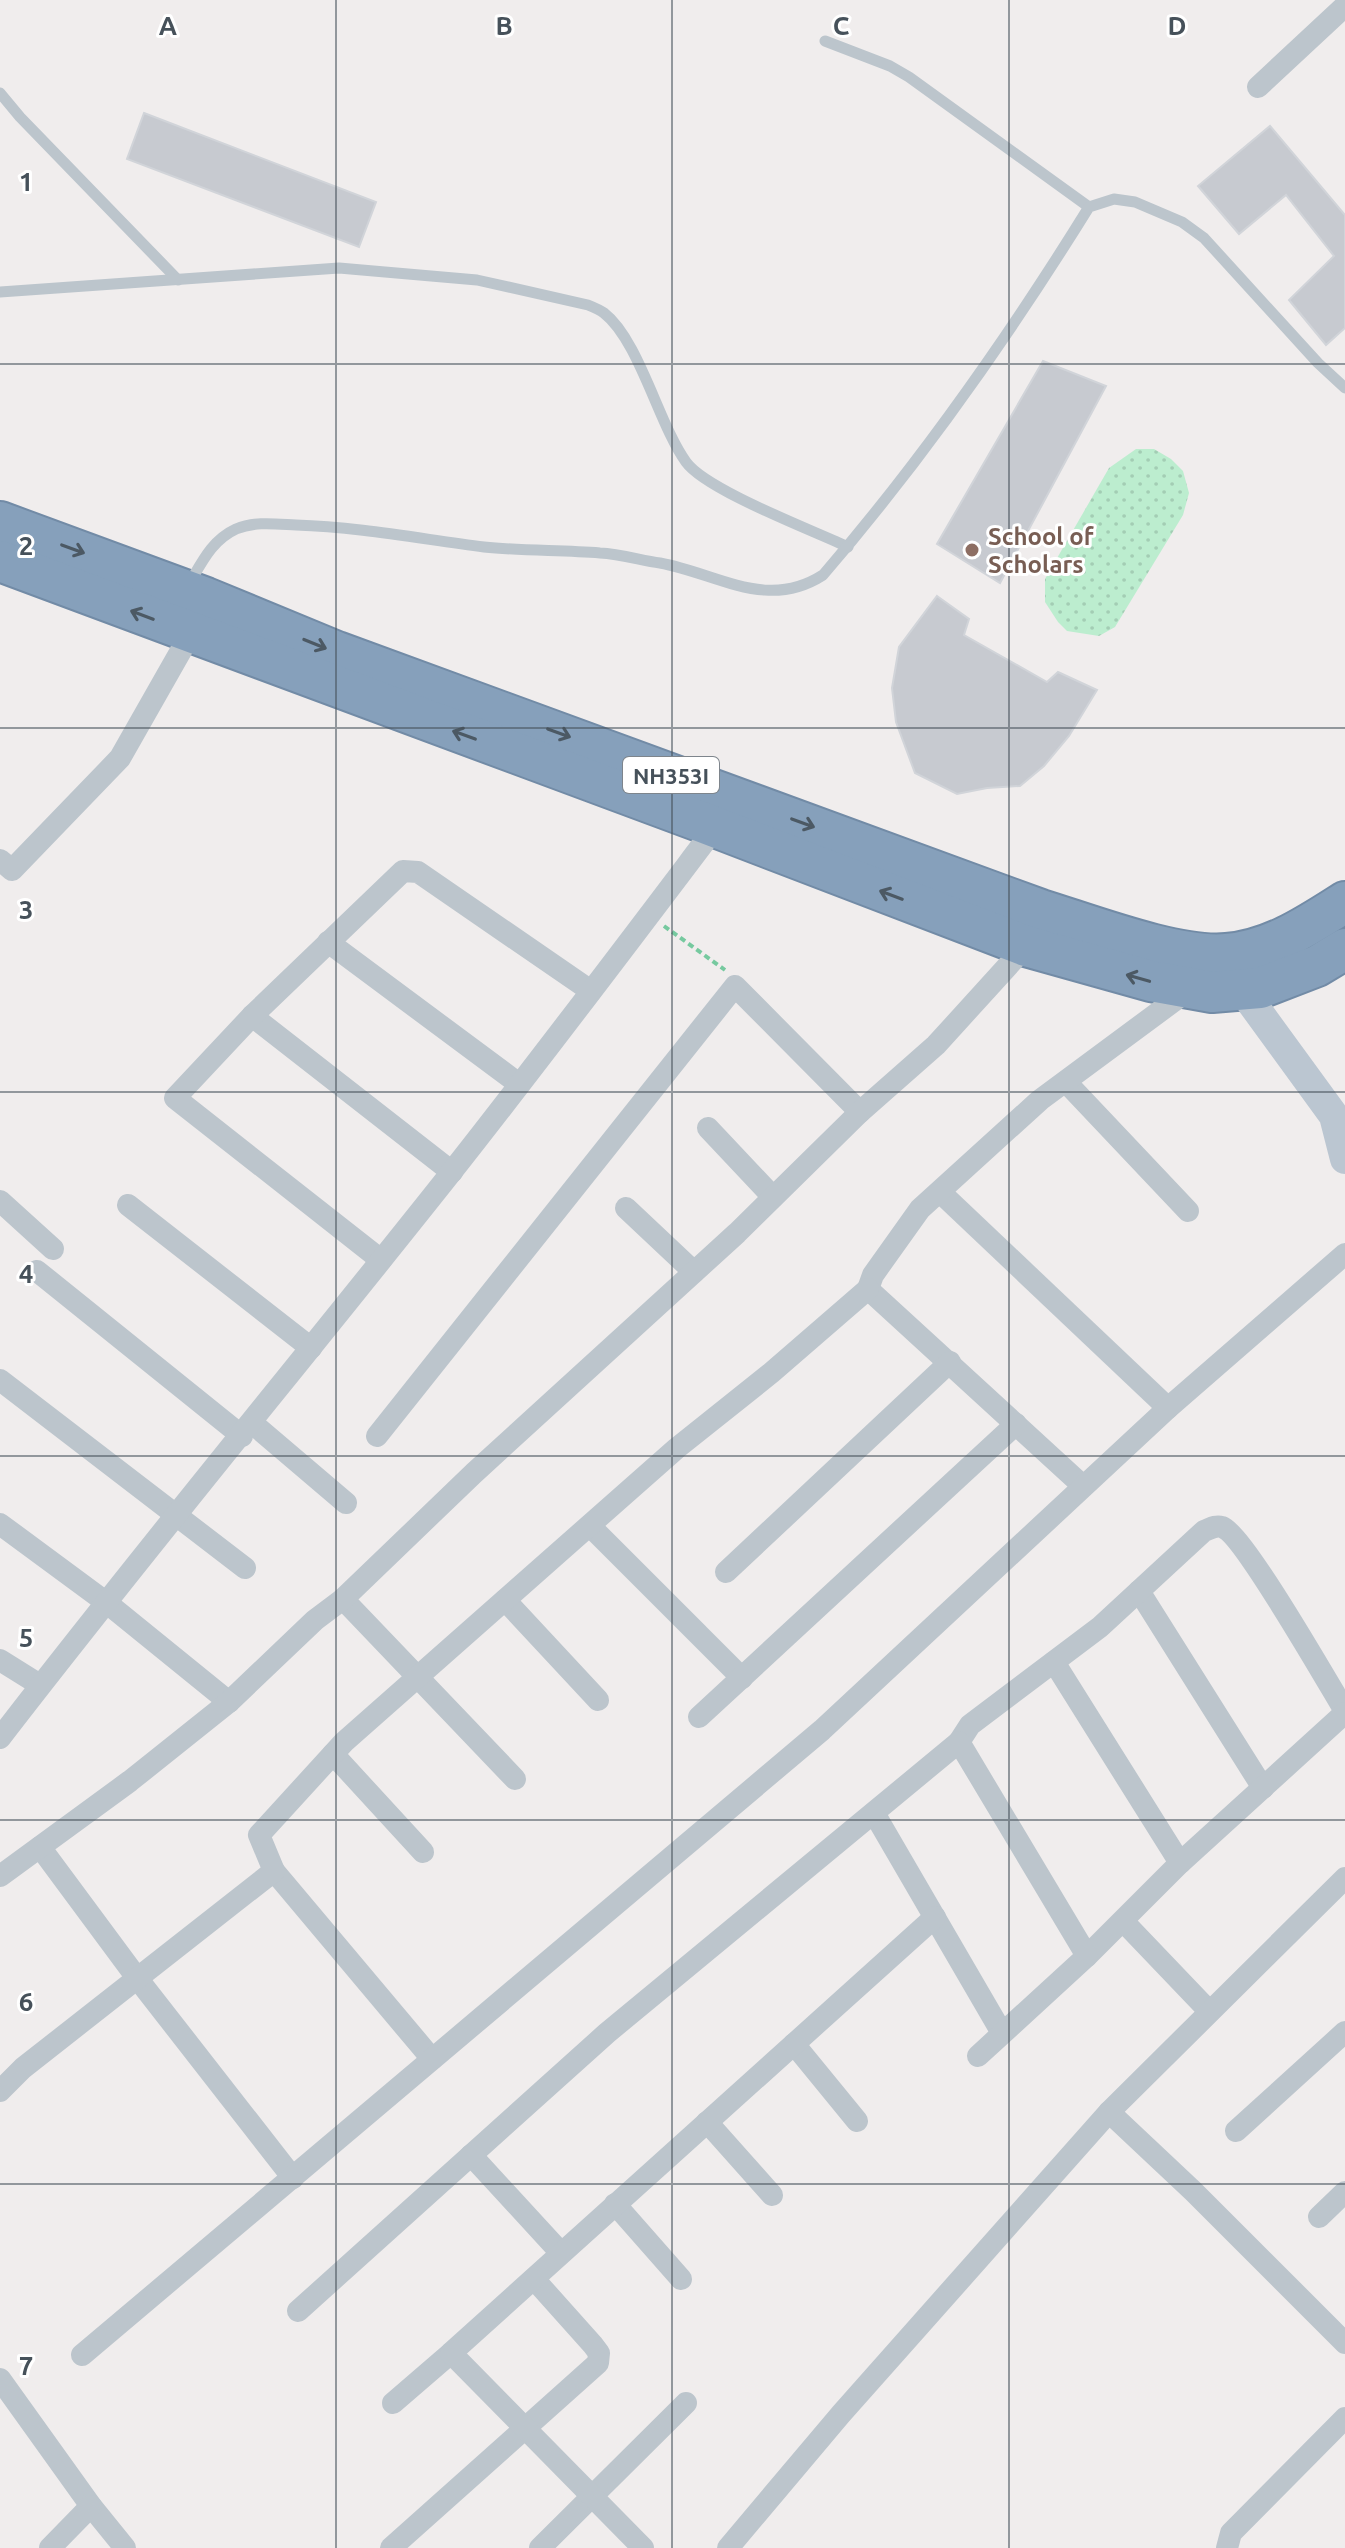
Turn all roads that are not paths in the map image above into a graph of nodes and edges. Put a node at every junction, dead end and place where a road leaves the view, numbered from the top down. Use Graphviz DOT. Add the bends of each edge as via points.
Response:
graph roads {
  1 [pos="1345,6"];
  2 [pos="825,41"];
  3 [pos="1258,87"];
  4 [pos="0,93"];
  5 [pos="1089,207"];
  6 [pos="178,280"];
  7 [pos="0,292"];
  8 [pos="1345,388"];
  9 [pos="0,522"];
  10 [pos="848,547"];
  11 [pos="0,561"];
  12 [pos="194,608"];
  13 [pos="715,828"];
  14 [pos="4,870"];
  15 [pos="1345,902"];
  16 [pos="328,942"];
  17 [pos="1026,946"];
  18 [pos="1345,949"];
  19 [pos="1226,955"];
  20 [pos="1190,989"];
  21 [pos="591,991"];
  22 [pos="1243,991"];
  23 [pos="252,1016"];
  24 [pos="1066,1082"];
  25 [pos="519,1084"];
  26 [pos="860,1112"];
  27 [pos="1340,1119"];
  28 [pos="708,1128"];
  29 [pos="1345,1159"];
  30 [pos="452,1172"];
  31 [pos="940,1192"];
  32 [pos="773,1197"];
  33 [pos="0,1201"];
  34 [pos="128,1205"];
  35 [pos="626,1208"];
  36 [pos="1188,1211"];
  37 [pos="53,1249"];
  38 [pos="1345,1254"];
  39 [pos="381,1260"];
  40 [pos="37,1271"];
  41 [pos="694,1272"];
  42 [pos="868,1289"];
  43 [pos="311,1348"];
  44 [pos="950,1362"];
  45 [pos="0,1380"];
  46 [pos="1168,1408"];
  47 [pos="1016,1424"];
  48 [pos="247,1429"];
  49 [pos="377,1436"];
  50 [pos="1083,1486"];
  51 [pos="346,1503"];
  52 [pos="174,1516"];
  53 [pos="0,1524"];
  54 [pos="590,1526"];
  55 [pos="245,1568"];
  56 [pos="726,1572"];
  57 [pos="1139,1591"];
  58 [pos="343,1599"];
  59 [pos="505,1600"];
  60 [pos="107,1603"];
  61 [pos="0,1660"];
  62 [pos="1054,1662"];
  63 [pos="419,1676"];
  64 [pos="742,1678"];
  65 [pos="40,1685"];
  66 [pos="598,1700"];
  67 [pos="229,1702"];
  68 [pos="1345,1712"];
  69 [pos="699,1717"];
  70 [pos="0,1738"];
  71 [pos="959,1742"];
  72 [pos="333,1754"];
  73 [pos="515,1779"];
  74 [pos="1263,1788"];
  75 [pos="874,1813"];
  76 [pos="40,1847"];
  77 [pos="423,1852"];
  78 [pos="1180,1863"];
  79 [pos="274,1871"];
  80 [pos="0,1876"];
  81 [pos="1345,1878"];
  82 [pos="935,1917"];
  83 [pos="1123,1921"];
  84 [pos="1087,1956"];
  85 [pos="137,1978"];
  86 [pos="1209,2011"];
  87 [pos="1345,2032"];
  88 [pos="1002,2033"];
  89 [pos="794,2044"];
  90 [pos="978,2056"];
  91 [pos="432,2059"];
  92 [pos="0,2091"];
  93 [pos="1109,2112"];
  94 [pos="857,2121"];
  95 [pos="707,2122"];
  96 [pos="1236,2131"];
  97 [pos="471,2155"];
  98 [pos="293,2178"];
  99 [pos="1345,2192"];
  100 [pos="772,2195"];
  101 [pos="615,2204"];
  102 [pos="1319,2217"];
  103 [pos="561,2253"];
  104 [pos="534,2279"];
  105 [pos="681,2279"];
  106 [pos="298,2311"];
  107 [pos="1345,2343"];
  108 [pos="451,2353"];
  109 [pos="82,2355"];
  110 [pos="0,2379"];
  111 [pos="393,2403"];
  112 [pos="686,2403"];
  113 [pos="1345,2418"];
  114 [pos="524,2427"];
  115 [pos="592,2496"];
  116 [pos="91,2506"];
  117 [pos="50,2548"];
  118 [pos="125,2548"];
  119 [pos="391,2548"];
  120 [pos="540,2548"];
  121 [pos="643,2548"];
  122 [pos="728,2548"];
  123 [pos="1227,2548"];
  1 -- 3 [label="street"];
  2 -- 5 [label="lane" via="909,77"];
  4 -- 6 [label="lane"];
  5 -- 8 [label="lane" via="1114,199 1135,202 1182,222 1204,238"];
  5 -- 10 [label="lane" via="931,442"];
  6 -- 7 [label="lane"];
  6 -- 10 [label="lane" via="339,268 477,280 588,305 604,312 633,353 687,463 719,488"];
  9 -- 12 [label="highway, NH353I, one-way"];
  10 -- 12 [label="lane" via="807,586 759,591 604,553 487,547 342,527 260,523 221,537 208,551"];
  12 -- 11 [label="highway, NH353I, one-way"];
  13 -- 12 [label="highway, NH353I, one-way"];
  12 -- 14 [label="street" via="120,758"];
  12 -- 19 [label="highway, NH353I, one-way" via="337,652 1041,910 1182,950"];
  17 -- 13 [label="highway, NH353I, one-way"];
  13 -- 21 [label="street"];
  15 -- 19 [label="highway, NH353I" via="1296,933"];
  16 -- 21 [label="street" via="403,871 418,872"];
  16 -- 23 [label="street"];
  16 -- 25 [label="street"];
  20 -- 17 [label="highway, NH353I, one-way"];
  17 -- 26 [label="street" via="936,1045"];
  18 -- 22 [label="highway, NH353I" via="1287,979"];
  19 -- 22 [label="street"];
  20 -- 22 [label="highway, NH353I"];
  20 -- 24 [label="street"];
  21 -- 25 [label="street"];
  22 -- 27 [label="street"];
  23 -- 30 [label="street"];
  23 -- 39 [label="street" via="175,1098"];
  24 -- 31 [label="street"];
  24 -- 36 [label="street"];
  25 -- 30 [label="street"];
  26 -- 32 [label="street"];
  26 -- 49 [label="street" via="735,986"];
  27 -- 29 [label="street"];
  28 -- 32 [label="street"];
  30 -- 39 [label="street"];
  31 -- 42 [label="street" via="920,1209"];
  31 -- 46 [label="street"];
  32 -- 41 [label="street"];
  33 -- 37 [label="street"];
  34 -- 43 [label="street"];
  35 -- 41 [label="street"];
  38 -- 46 [label="street"];
  39 -- 43 [label="street"];
  40 -- 48 [label="street"];
  41 -- 58 [label="street"];
  42 -- 44 [label="street"];
  42 -- 54 [label="street"];
  43 -- 48 [label="street"];
  44 -- 47 [label="street"];
  44 -- 56 [label="street"];
  45 -- 52 [label="street"];
  46 -- 50 [label="street"];
  47 -- 50 [label="street"];
  47 -- 64 [label="street"];
  48 -- 51 [label="street"];
  48 -- 52 [label="street"];
  50 -- 91 [label="street" via="822,1730"];
  52 -- 55 [label="street"];
  52 -- 60 [label="street"];
  53 -- 60 [label="street"];
  54 -- 59 [label="street"];
  54 -- 64 [label="street"];
  57 -- 62 [label="street"];
  57 -- 68 [label="street" via="1204,1531 1223,1527 1263,1577"];
  57 -- 74 [label="street"];
  58 -- 63 [label="street"];
  58 -- 67 [label="street"];
  59 -- 63 [label="street"];
  59 -- 66 [label="street"];
  60 -- 65 [label="street"];
  60 -- 67 [label="street"];
  61 -- 65 [label="street"];
  62 -- 71 [label="street" via="970,1725"];
  62 -- 78 [label="street"];
  63 -- 72 [label="street"];
  63 -- 73 [label="street"];
  64 -- 69 [label="street"];
  65 -- 70 [label="street"];
  67 -- 76 [label="street"];
  68 -- 74 [label="street"];
  71 -- 75 [label="street"];
  71 -- 84 [label="street"];
  72 -- 77 [label="street"];
  72 -- 79 [label="street" via="259,1835"];
  74 -- 78 [label="street"];
  75 -- 82 [label="street"];
  75 -- 97 [label="street" via="607,2033"];
  76 -- 80 [label="street"];
  76 -- 85 [label="street"];
  78 -- 83 [label="street"];
  79 -- 85 [label="street"];
  79 -- 91 [label="street"];
  81 -- 86 [label="street"];
  82 -- 88 [label="street"];
  82 -- 89 [label="street"];
  83 -- 84 [label="street"];
  83 -- 86 [label="street"];
  84 -- 88 [label="street"];
  85 -- 92 [label="street"];
  85 -- 98 [label="street"];
  86 -- 93 [label="street"];
  87 -- 96 [label="street"];
  88 -- 90 [label="street"];
  89 -- 94 [label="street"];
  89 -- 95 [label="street"];
  91 -- 98 [label="street"];
  93 -- 107 [label="street"];
  93 -- 122 [label="street"];
  95 -- 100 [label="street"];
  95 -- 101 [label="street"];
  97 -- 103 [label="street"];
  97 -- 106 [label="street"];
  98 -- 109 [label="street"];
  99 -- 102 [label="street"];
  101 -- 103 [label="street"];
  101 -- 105 [label="street"];
  103 -- 104 [label="street"];
  104 -- 108 [label="street"];
  104 -- 114 [label="street" via="599,2353 591,2371"];
  108 -- 111 [label="street"];
  108 -- 114 [label="street"];
  110 -- 116 [label="street"];
  112 -- 115 [label="street"];
  113 -- 123 [label="street" via="1231,2533"];
  114 -- 115 [label="street"];
  114 -- 119 [label="street"];
  115 -- 120 [label="street"];
  115 -- 121 [label="street"];
  116 -- 117 [label="street"];
  116 -- 118 [label="street"];
}
